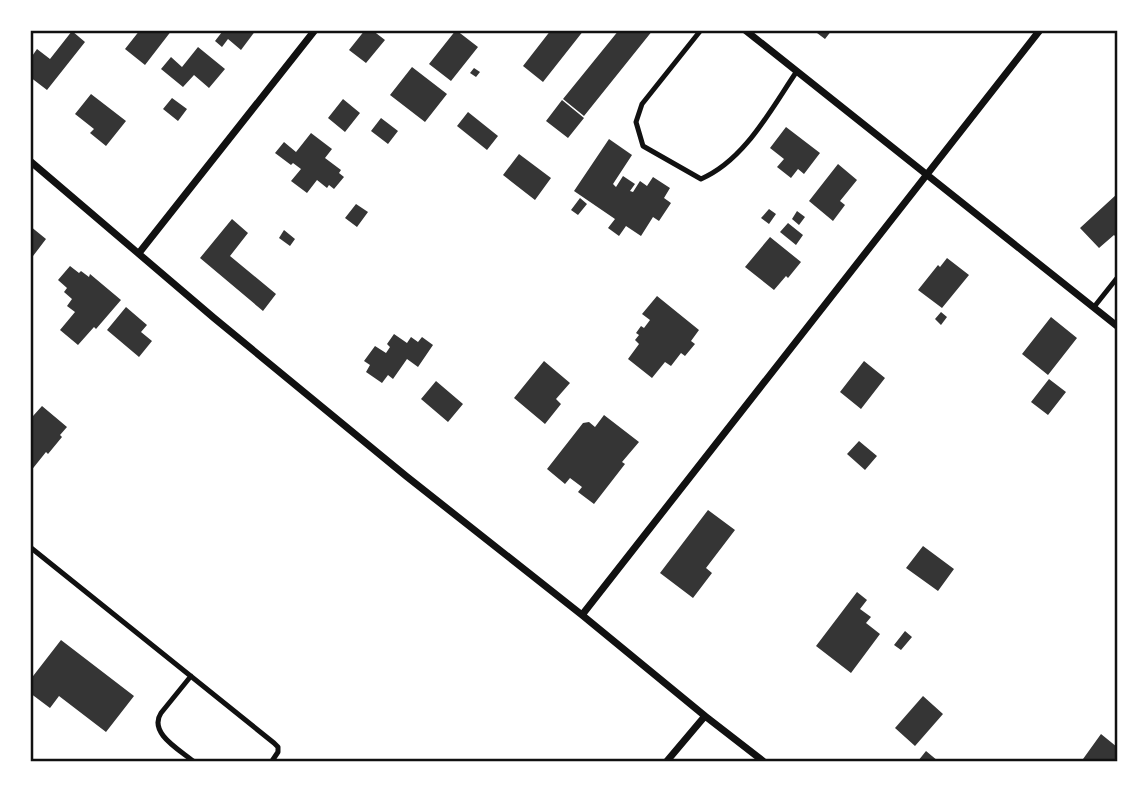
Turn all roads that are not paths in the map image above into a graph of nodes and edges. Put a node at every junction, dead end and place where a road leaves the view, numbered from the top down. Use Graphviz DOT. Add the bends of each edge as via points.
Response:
graph roads {
  1 [pos="315,30"];
  2 [pos="701,30"];
  3 [pos="745,30"];
  4 [pos="1040,30"];
  5 [pos="797,71"];
  6 [pos="30,161"];
  7 [pos="926,173"];
  8 [pos="139,253"];
  9 [pos="1117,278"];
  10 [pos="1094,307"];
  11 [pos="1117,326"];
  12 [pos="30,547"];
  13 [pos="583,615"];
  14 [pos="191,676"];
  15 [pos="705,716"];
  16 [pos="193,761"];
  17 [pos="272,761"];
  18 [pos="667,761"];
  19 [pos="763,761"];
  1 -- 8 [label="street"];
  2 -- 5 [label="lane" via="642,104 636,122 643,146 701,178 715,173 745,146"];
  3 -- 5 [label="street"];
  4 -- 7 [label="street"];
  5 -- 7 [label="street"];
  6 -- 8 [label="street"];
  7 -- 10 [label="street"];
  7 -- 13 [label="street"];
  8 -- 13 [label="street" via="406,476"];
  9 -- 10 [label="lane"];
  10 -- 11 [label="street"];
  12 -- 14 [label="lane"];
  13 -- 15 [label="street"];
  14 -- 16 [label="lane" via="157,724 166,739"];
  14 -- 17 [label="lane" via="278,747"];
  15 -- 18 [label="street"];
  15 -- 19 [label="street"];
}
